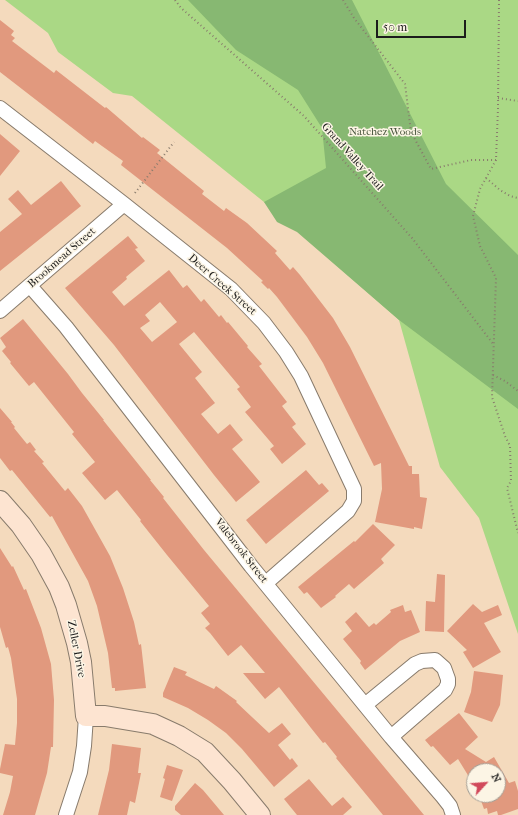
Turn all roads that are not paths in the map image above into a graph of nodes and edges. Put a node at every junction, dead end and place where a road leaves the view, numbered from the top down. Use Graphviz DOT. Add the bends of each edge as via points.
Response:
graph roads {
  1 [pos="0,108"];
  2 [pos="124,204"];
  3 [pos="30,286"];
  4 [pos="0,311"];
  5 [pos="0,501"];
  6 [pos="266,583"];
  7 [pos="365,705"];
  8 [pos="86,716"];
  9 [pos="391,737"];
  10 [pos="66,815"];
  11 [pos="260,815"];
  12 [pos="453,815"];
  1 -- 2 [label="street, Deer Creek Street"];
  2 -- 3 [label="street, Brookmead Street"];
  2 -- 6 [label="street, Deer Creek Street" via="231,289 264,323 301,376 354,489 354,501 348,511"];
  3 -- 4 [label="street, Brookmead Street"];
  3 -- 6 [label="street, Valebrook Street" via="66,327"];
  5 -- 8 [label="street, Zeller Drive" via="41,554 59,587 81,662"];
  6 -- 7 [label="street, Valebrook Street"];
  7 -- 9 [label="street, Valebrook Street"];
  7 -- 9 [label="street" via="422,660 435,660 444,668 448,679 445,690"];
  8 -- 10 [label="street, Zeller Drive" via="80,772"];
  8 -- 11 [label="street" via="105,716 153,724 179,736 205,752"];
  9 -- 12 [label="street, Valebrook Street" via="443,797"];
}
